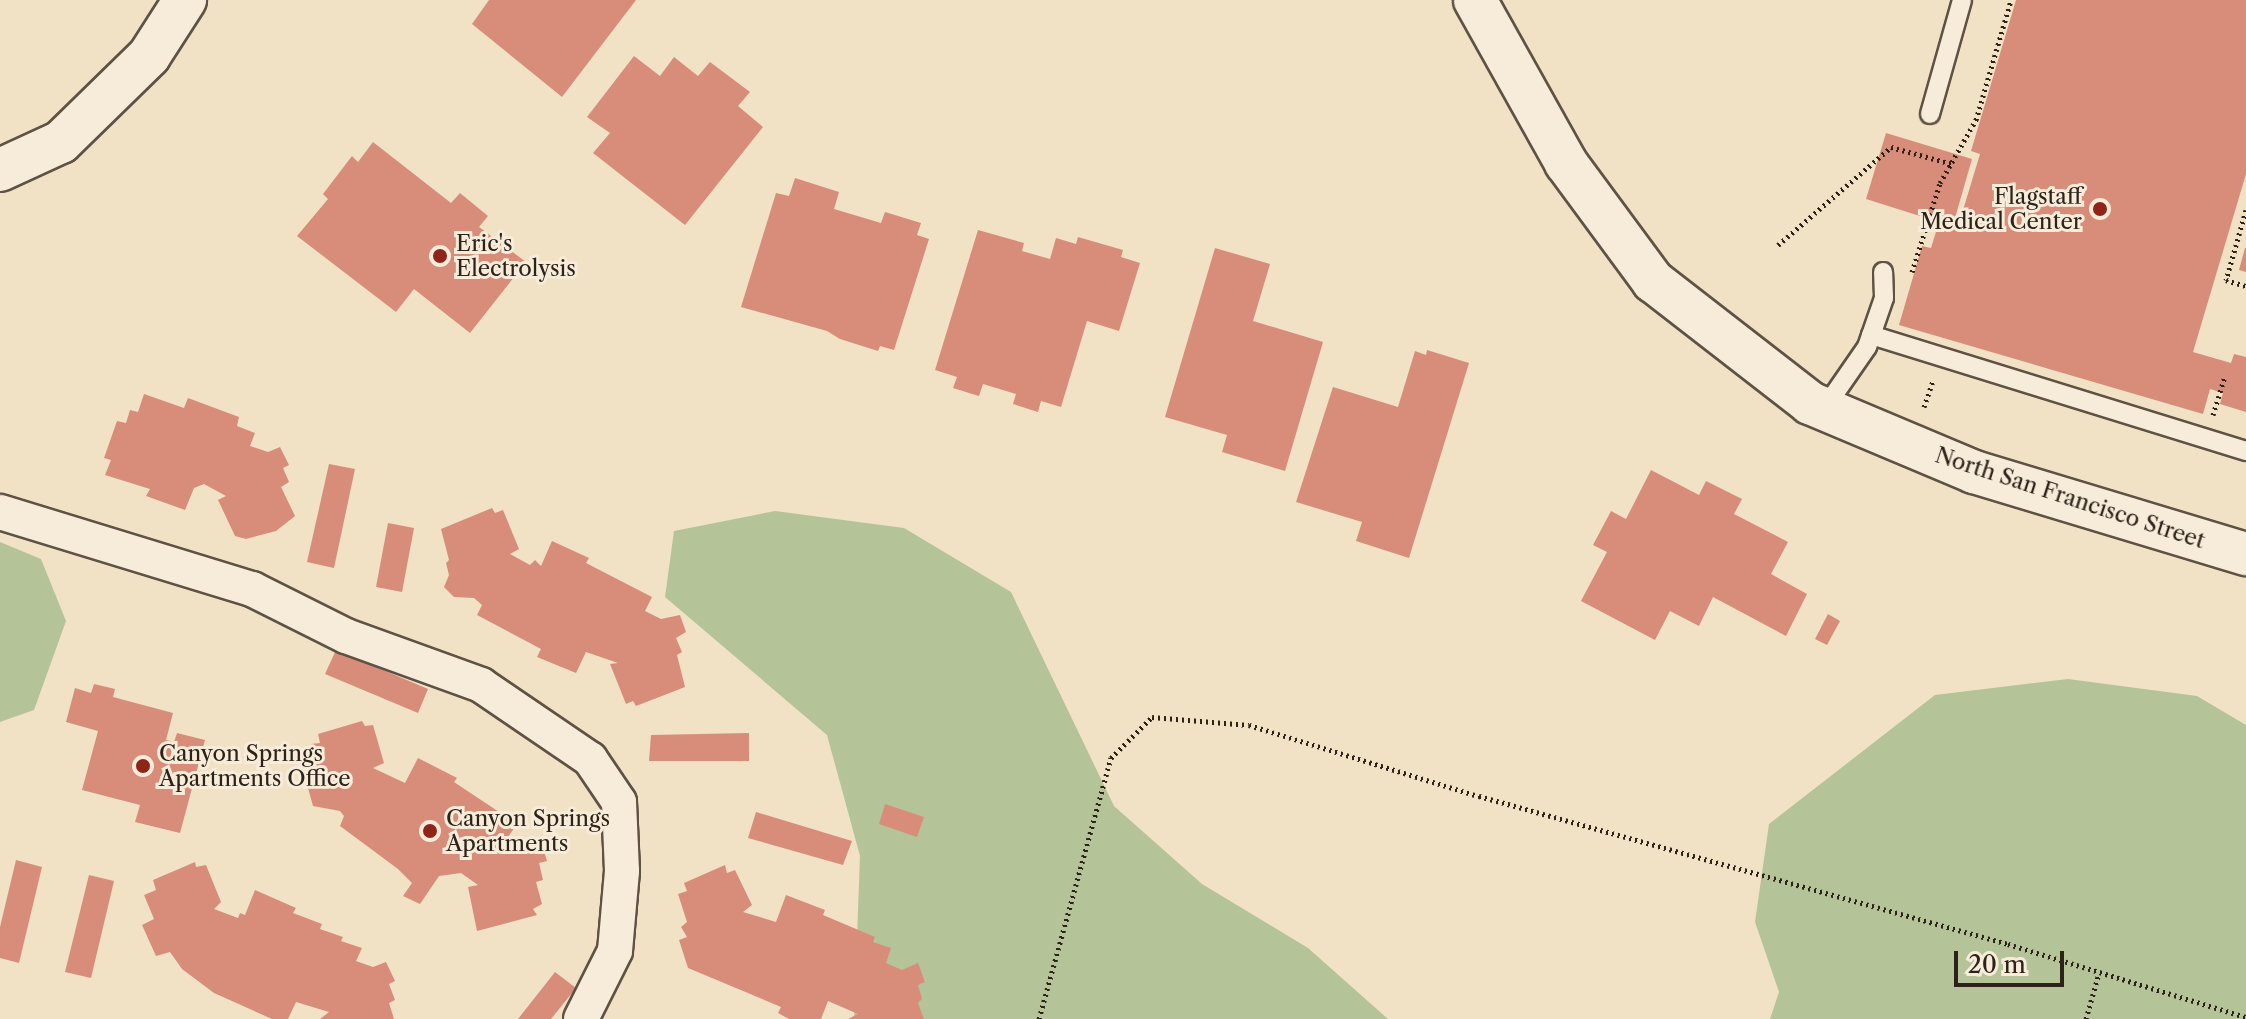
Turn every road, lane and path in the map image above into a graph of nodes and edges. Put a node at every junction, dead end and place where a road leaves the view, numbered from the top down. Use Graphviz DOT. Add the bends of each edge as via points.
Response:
graph roads {
  1 [pos="185,0"];
  2 [pos="1475,0"];
  3 [pos="1962,0"];
  4 [pos="2011,0"];
  5 [pos="1930,114"];
  6 [pos="1952,164"];
  7 [pos="0,170"];
  8 [pos="2246,210"];
  9 [pos="1778,245"];
  10 [pos="1883,272"];
  11 [pos="1908,285"];
  12 [pos="2246,286"];
  13 [pos="1871,335"];
  14 [pos="2225,376"];
  15 [pos="1824,409"];
  16 [pos="2211,423"];
  17 [pos="2246,451"];
  18 [pos="0,512"];
  19 [pos="2246,554"];
  20 [pos="2099,973"];
  21 [pos="2246,1017"];
  22 [pos="581,1019"];
  23 [pos="1039,1019"];
  24 [pos="2086,1019"];
  1 -- 7 [label="street" via="149,56 61,142"];
  2 -- 15 [label="street, North San Francisco Street" via="1566,163 1653,281"];
  3 -- 5 [label="lane"];
  4 -- 6 [label="path" via="1976,120"];
  6 -- 9 [label="path" via="1891,147"];
  6 -- 11 [label="path" via="1940,183"];
  8 -- 12 [label="path" via="2226,280"];
  10 -- 13 [label="lane" via="1884,298"];
  13 -- 15 [label="lane"];
  13 -- 17 [label="lane"];
  14 -- 16 [label="path"];
  15 -- 19 [label="street, North San Francisco Street" via="1974,472"];
  18 -- 22 [label="street" via="252,589 346,636 481,685 590,759 619,802 622,871 615,951"];
  20 -- 21 [label="path"];
  20 -- 23 [label="path" via="1249,725 1152,717 1111,758"];
  20 -- 24 [label="path"];
}
